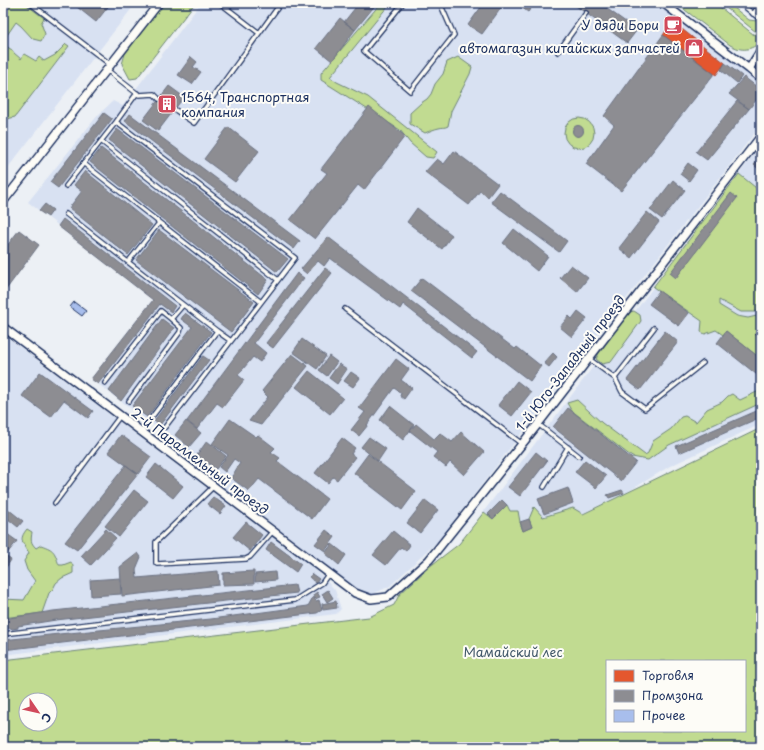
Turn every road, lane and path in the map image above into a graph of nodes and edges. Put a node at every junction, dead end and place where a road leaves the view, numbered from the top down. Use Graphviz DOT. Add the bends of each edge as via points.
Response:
graph roads {
  1 [pos="30,3"];
  2 [pos="159,3"];
  3 [pos="220,3"];
  4 [pos="281,3"];
  5 [pos="403,3"];
  6 [pos="440,3"];
  7 [pos="663,3"];
  8 [pos="740,3"];
  9 [pos="761,3"];
  10 [pos="586,13"];
  11 [pos="753,14"];
  12 [pos="761,20"];
  13 [pos="259,32"];
  14 [pos="761,50"];
  15 [pos="558,52"];
  16 [pos="109,67"];
  17 [pos="749,69"];
  18 [pos="761,79"];
  19 [pos="137,93"];
  20 [pos="159,99"];
  21 [pos="174,109"];
  22 [pos="116,122"];
  23 [pos="761,136"];
  24 [pos="101,141"];
  25 [pos="83,163"];
  26 [pos="66,186"];
  27 [pos="3,202"];
  28 [pos="66,214"];
  29 [pos="159,223"];
  30 [pos="128,262"];
  31 [pos="278,280"];
  32 [pos="260,302"];
  33 [pos="183,304"];
  34 [pos="345,309"];
  35 [pos="171,320"];
  36 [pos="3,327"];
  37 [pos="654,328"];
  38 [pos="217,331"];
  39 [pos="231,341"];
  40 [pos="589,359"];
  41 [pos="703,363"];
  42 [pos="615,378"];
  43 [pos="105,383"];
  44 [pos="129,400"];
  45 [pos="120,416"];
  46 [pos="151,418"];
  47 [pos="538,424"];
  48 [pos="165,427"];
  49 [pos="522,444"];
  50 [pos="568,447"];
  51 [pos="579,456"];
  52 [pos="214,486"];
  53 [pos="544,487"];
  54 [pos="55,503"];
  55 [pos="273,531"];
  56 [pos="329,573"];
  57 [pos="388,597"];
  58 [pos="3,634"];
  1 -- 16 [label="lane"];
  2 -- 16 [label="street"];
  3 -- 13 [label="lane"];
  4 -- 13 [label="lane"];
  5 -- 6 [label="lane" via="364,51 410,92 454,35"];
  7 -- 17 [label="street"];
  8 -- 11 [label="lane"];
  9 -- 11 [label="lane"];
  10 -- 15 [label="lane"];
  11 -- 12 [label="lane"];
  13 -- 21 [label="lane" via="194,123"];
  14 -- 17 [label="street"];
  16 -- 19 [label="lane"];
  16 -- 27 [label="street"];
  17 -- 18 [label="street"];
  19 -- 20 [label="lane" via="154,94"];
  19 -- 22 [label="lane"];
  22 -- 24 [label="lane"];
  22 -- 31 [label="lane" via="295,258"];
  23 -- 40 [label="street, 1-й Юго-Западный проезд"];
  24 -- 25 [label="lane"];
  24 -- 31 [label="lane"];
  25 -- 26 [label="lane"];
  25 -- 29 [label="lane"];
  28 -- 30 [label="lane"];
  29 -- 30 [label="lane"];
  29 -- 32 [label="lane"];
  30 -- 33 [label="lane"];
  31 -- 32 [label="lane"];
  32 -- 39 [label="lane"];
  33 -- 35 [label="lane"];
  33 -- 38 [label="lane"];
  34 -- 49 [label="lane"];
  35 -- 43 [label="lane" via="161,311"];
  35 -- 44 [label="lane" via="181,328 180,332"];
  36 -- 45 [label="street, 2-й Параллельный проезд"];
  37 -- 42 [label="lane"];
  38 -- 39 [label="lane"];
  38 -- 46 [label="lane"];
  39 -- 48 [label="lane"];
  40 -- 42 [label="lane"];
  40 -- 47 [label="street, 1-й Юго-Западный проезд"];
  41 -- 42 [label="lane" via="645,409 622,392"];
  45 -- 52 [label="street, 2-й Параллельный проезд"];
  45 -- 54 [label="lane"];
  47 -- 49 [label="street, 1-й Юго-Западный проезд"];
  47 -- 50 [label="lane"];
  49 -- 57 [label="street, 1-й Юго-Западный проезд" via="429,560"];
  50 -- 51 [label="lane"];
  50 -- 53 [label="lane"];
  52 -- 55 [label="street, 2-й Параллельный проезд"];
  52 -- 55 [label="lane" via="156,542 157,564 246,559"];
  55 -- 56 [label="street, 2-й Параллельный проезд"];
  56 -- 57 [label="street, 2-й Параллельный проезд" via="355,593 371,599"];
  56 -- 58 [label="lane" via="322,583 295,600"];
}
